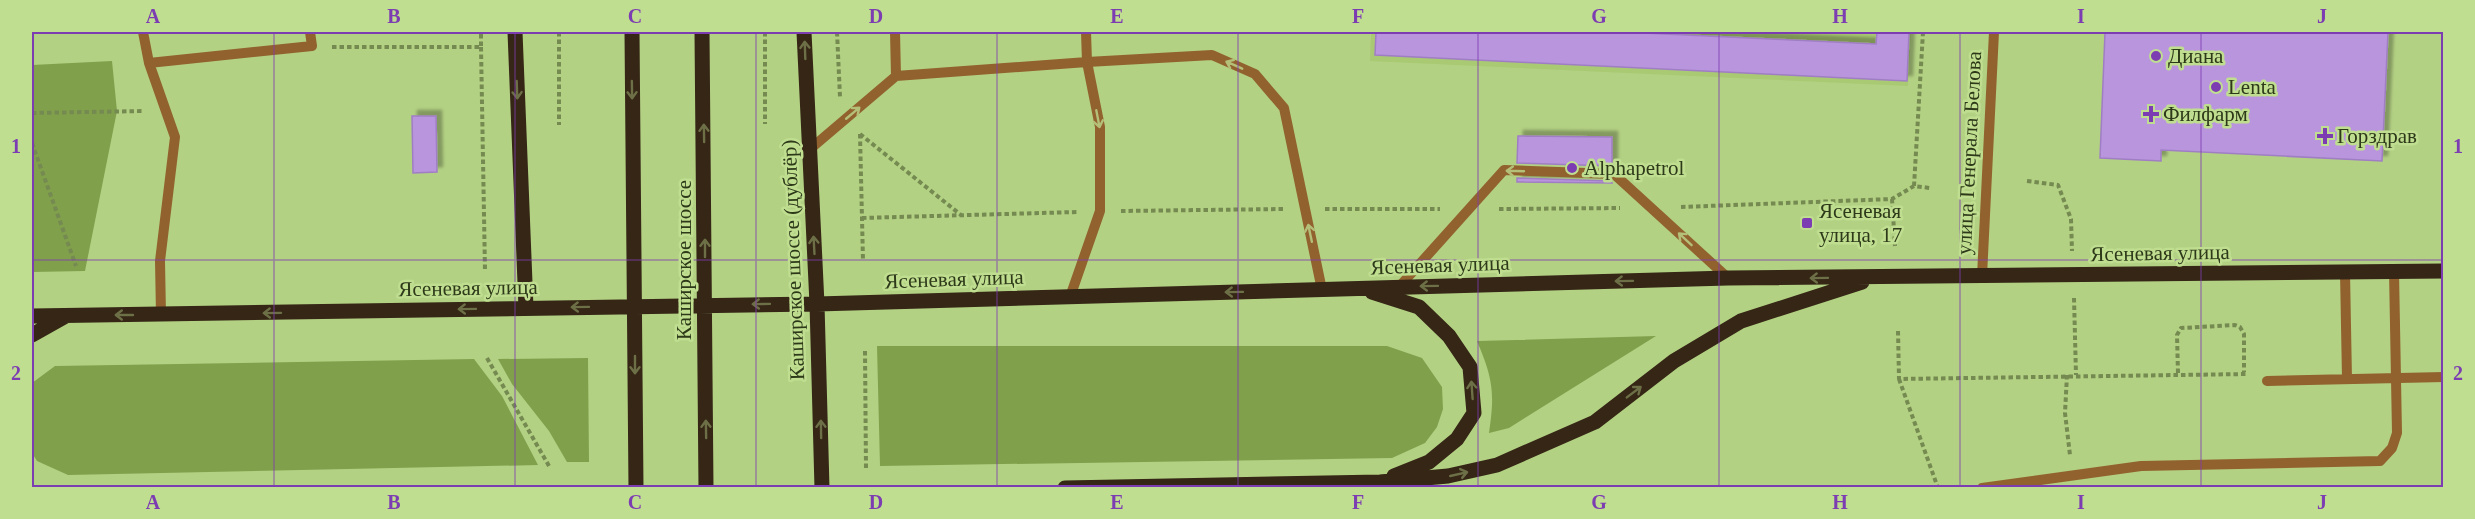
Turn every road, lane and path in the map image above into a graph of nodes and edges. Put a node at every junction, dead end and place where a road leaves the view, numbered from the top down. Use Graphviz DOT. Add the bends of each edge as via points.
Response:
graph roads {
  1 [pos="143,32"];
  2 [pos="310,32"];
  3 [pos="481,32"];
  4 [pos="515,32"];
  5 [pos="559,32"];
  6 [pos="632,32"];
  7 [pos="702,32"];
  8 [pos="765,32"];
  9 [pos="804,32"];
  10 [pos="837,32"];
  11 [pos="895,32"];
  12 [pos="1086,32"];
  13 [pos="1923,32"];
  14 [pos="1994,32"];
  15 [pos="312,46"];
  16 [pos="481,47"];
  17 [pos="1087,62"];
  18 [pos="148,63"];
  19 [pos="896,76"];
  20 [pos="840,106"];
  21 [pos="165,110"];
  22 [pos="32,113"];
  23 [pos="765,124"];
  24 [pos="559,125"];
  25 [pos="32,143"];
  26 [pos="809,150"];
  27 [pos="2026,182"];
  28 [pos="2058,185"];
  29 [pos="1914,186"];
  30 [pos="1930,188"];
  31 [pos="1892,199"];
  32 [pos="1651,208"];
  33 [pos="1305,209"];
  34 [pos="1469,209"];
  35 [pos="1100,211"];
  36 [pos="961,216"];
  37 [pos="862,218"];
  38 [pos="1895,246"];
  39 [pos="863,261"];
  40 [pos="76,266"];
  41 [pos="485,271"];
  42 [pos="2394,271"];
  43 [pos="2444,271"];
  44 [pos="2345,272"];
  45 [pos="1982,276"];
  46 [pos="1877,277"];
  47 [pos="1728,278"];
  48 [pos="1399,287"];
  49 [pos="1361,289"];
  50 [pos="1322,290"];
  51 [pos="1070,297"];
  52 [pos="817,304"];
  53 [pos="705,305"];
  54 [pos="634,307"];
  55 [pos="526,308"];
  56 [pos="161,315"];
  57 [pos="32,316"];
  58 [pos="66,316"];
  59 [pos="1898,331"];
  60 [pos="32,335"];
  61 [pos="865,351"];
  62 [pos="487,358"];
  63 [pos="2244,372"];
  64 [pos="2178,373"];
  65 [pos="2067,375"];
  66 [pos="2444,377"];
  67 [pos="2396,378"];
  68 [pos="1899,379"];
  69 [pos="2348,379"];
  70 [pos="2267,381"];
  71 [pos="549,466"];
  72 [pos="866,469"];
  73 [pos="2073,474"];
  74 [pos="1380,482"];
  75 [pos="1307,485"];
  76 [pos="636,488"];
  77 [pos="706,488"];
  78 [pos="822,488"];
  79 [pos="1065,488"];
  80 [pos="1938,488"];
  81 [pos="1982,488"];
  1 -- 18 [label="street"];
  2 -- 15 [label="street"];
  3 -- 16 [label="path"];
  4 -- 55 [label="main road, one-way"];
  5 -- 24 [label="path"];
  6 -- 54 [label="main road, one-way"];
  53 -- 7 [label="main road, Каширское шоссе, one-way"];
  8 -- 23 [label="path"];
  26 -- 9 [label="main road, Каширское шоссе (дублёр), one-way"];
  10 -- 20 [label="path"];
  11 -- 19 [label="street"];
  12 -- 17 [label="street"];
  13 -- 29 [label="path"];
  14 -- 45 [label="street, улица Генерала Белова"];
  15 -- 16 [label="path"];
  15 -- 18 [label="street"];
  16 -- 41 [label="path"];
  17 -- 19 [label="street"];
  33 -- 17 [label="street, one-way" via="1284,108 1255,74 1212,55"];
  17 -- 35 [label="street, one-way" via="1100,127"];
  18 -- 21 [label="street"];
  26 -- 19 [label="street, one-way"];
  21 -- 22 [label="path"];
  21 -- 56 [label="street" via="175,136 159,261"];
  25 -- 40 [label="path"];
  52 -- 26 [label="main road, Каширское шоссе (дублёр), one-way"];
  27 -- 28 [label="path"];
  29 -- 30 [label="path"];
  29 -- 31 [label="path"];
  31 -- 32 [label="path"];
  31 -- 38 [label="path"];
  32 -- 34 [label="path"];
  32 -- 34 [label="street, one-way" via="1614,174 1504,170"];
  47 -- 32 [label="street, one-way"];
  33 -- 34 [label="path"];
  33 -- 35 [label="path"];
  50 -- 33 [label="street, one-way"];
  34 -- 48 [label="street"];
  35 -- 36 [label="path"];
  35 -- 51 [label="street"];
  36 -- 37 [label="path"];
  36 -- 37 [label="path" via="860,133"];
  37 -- 39 [label="path"];
  42 -- 43 [label="main road, Ясеневая улица"];
  42 -- 44 [label="main road, Ясеневая улица"];
  42 -- 67 [label="street"];
  44 -- 45 [label="main road, Ясеневая улица"];
  44 -- 69 [label="street"];
  45 -- 46 [label="main road, Ясеневая улица"];
  46 -- 47 [label="main road, Ясеневая улица, one-way"];
  74 -- 46 [label="main road, Ясеневая улица, one-way" via="1448,476 1497,465 1595,422 1674,361 1741,321"];
  47 -- 48 [label="main road, Ясеневая улица, one-way"];
  48 -- 49 [label="main road, Ясеневая улица"];
  49 -- 50 [label="main road, Ясеневая улица"];
  74 -- 49 [label="main road, one-way" via="1429,462 1458,439 1474,413 1470,367 1449,336 1419,307"];
  50 -- 51 [label="main road, Ясеневая улица, one-way"];
  51 -- 52 [label="main road, Ясеневая улица"];
  52 -- 53 [label="main road, Ясеневая улица, one-way"];
  78 -- 52 [label="main road, Каширское шоссе (дублёр), one-way"];
  53 -- 54 [label="main road, Ясеневая улица"];
  77 -- 53 [label="main road, Каширское шоссе, one-way"];
  54 -- 55 [label="main road, Ясеневая улица, one-way"];
  54 -- 76 [label="main road, one-way"];
  55 -- 56 [label="main road, Ясеневая улица, one-way"];
  56 -- 58 [label="main road, Ясеневая улица, one-way"];
  57 -- 58 [label="main road, Ясеневая улица"];
  58 -- 60 [label="main road"];
  59 -- 68 [label="path"];
  61 -- 72 [label="path"];
  62 -- 71 [label="path"];
  63 -- 64 [label="path"];
  63 -- 64 [label="path" via="2244,334 2235,326 2181,328 2177,335"];
  63 -- 70 [label="path"];
  64 -- 65 [label="path"];
  65 -- 68 [label="path"];
  65 -- 73 [label="path" via="2065,412"];
  66 -- 67 [label="street"];
  67 -- 69 [label="street"];
  67 -- 73 [label="street" via="2397,433 2392,448 2380,461 2186,464"];
  68 -- 80 [label="path"];
  69 -- 70 [label="street"];
  73 -- 81 [label="street"];
  74 -- 75 [label="main road, Ясеневая улица"];
  75 -- 79 [label="main road, Ясеневая улица"];
}
